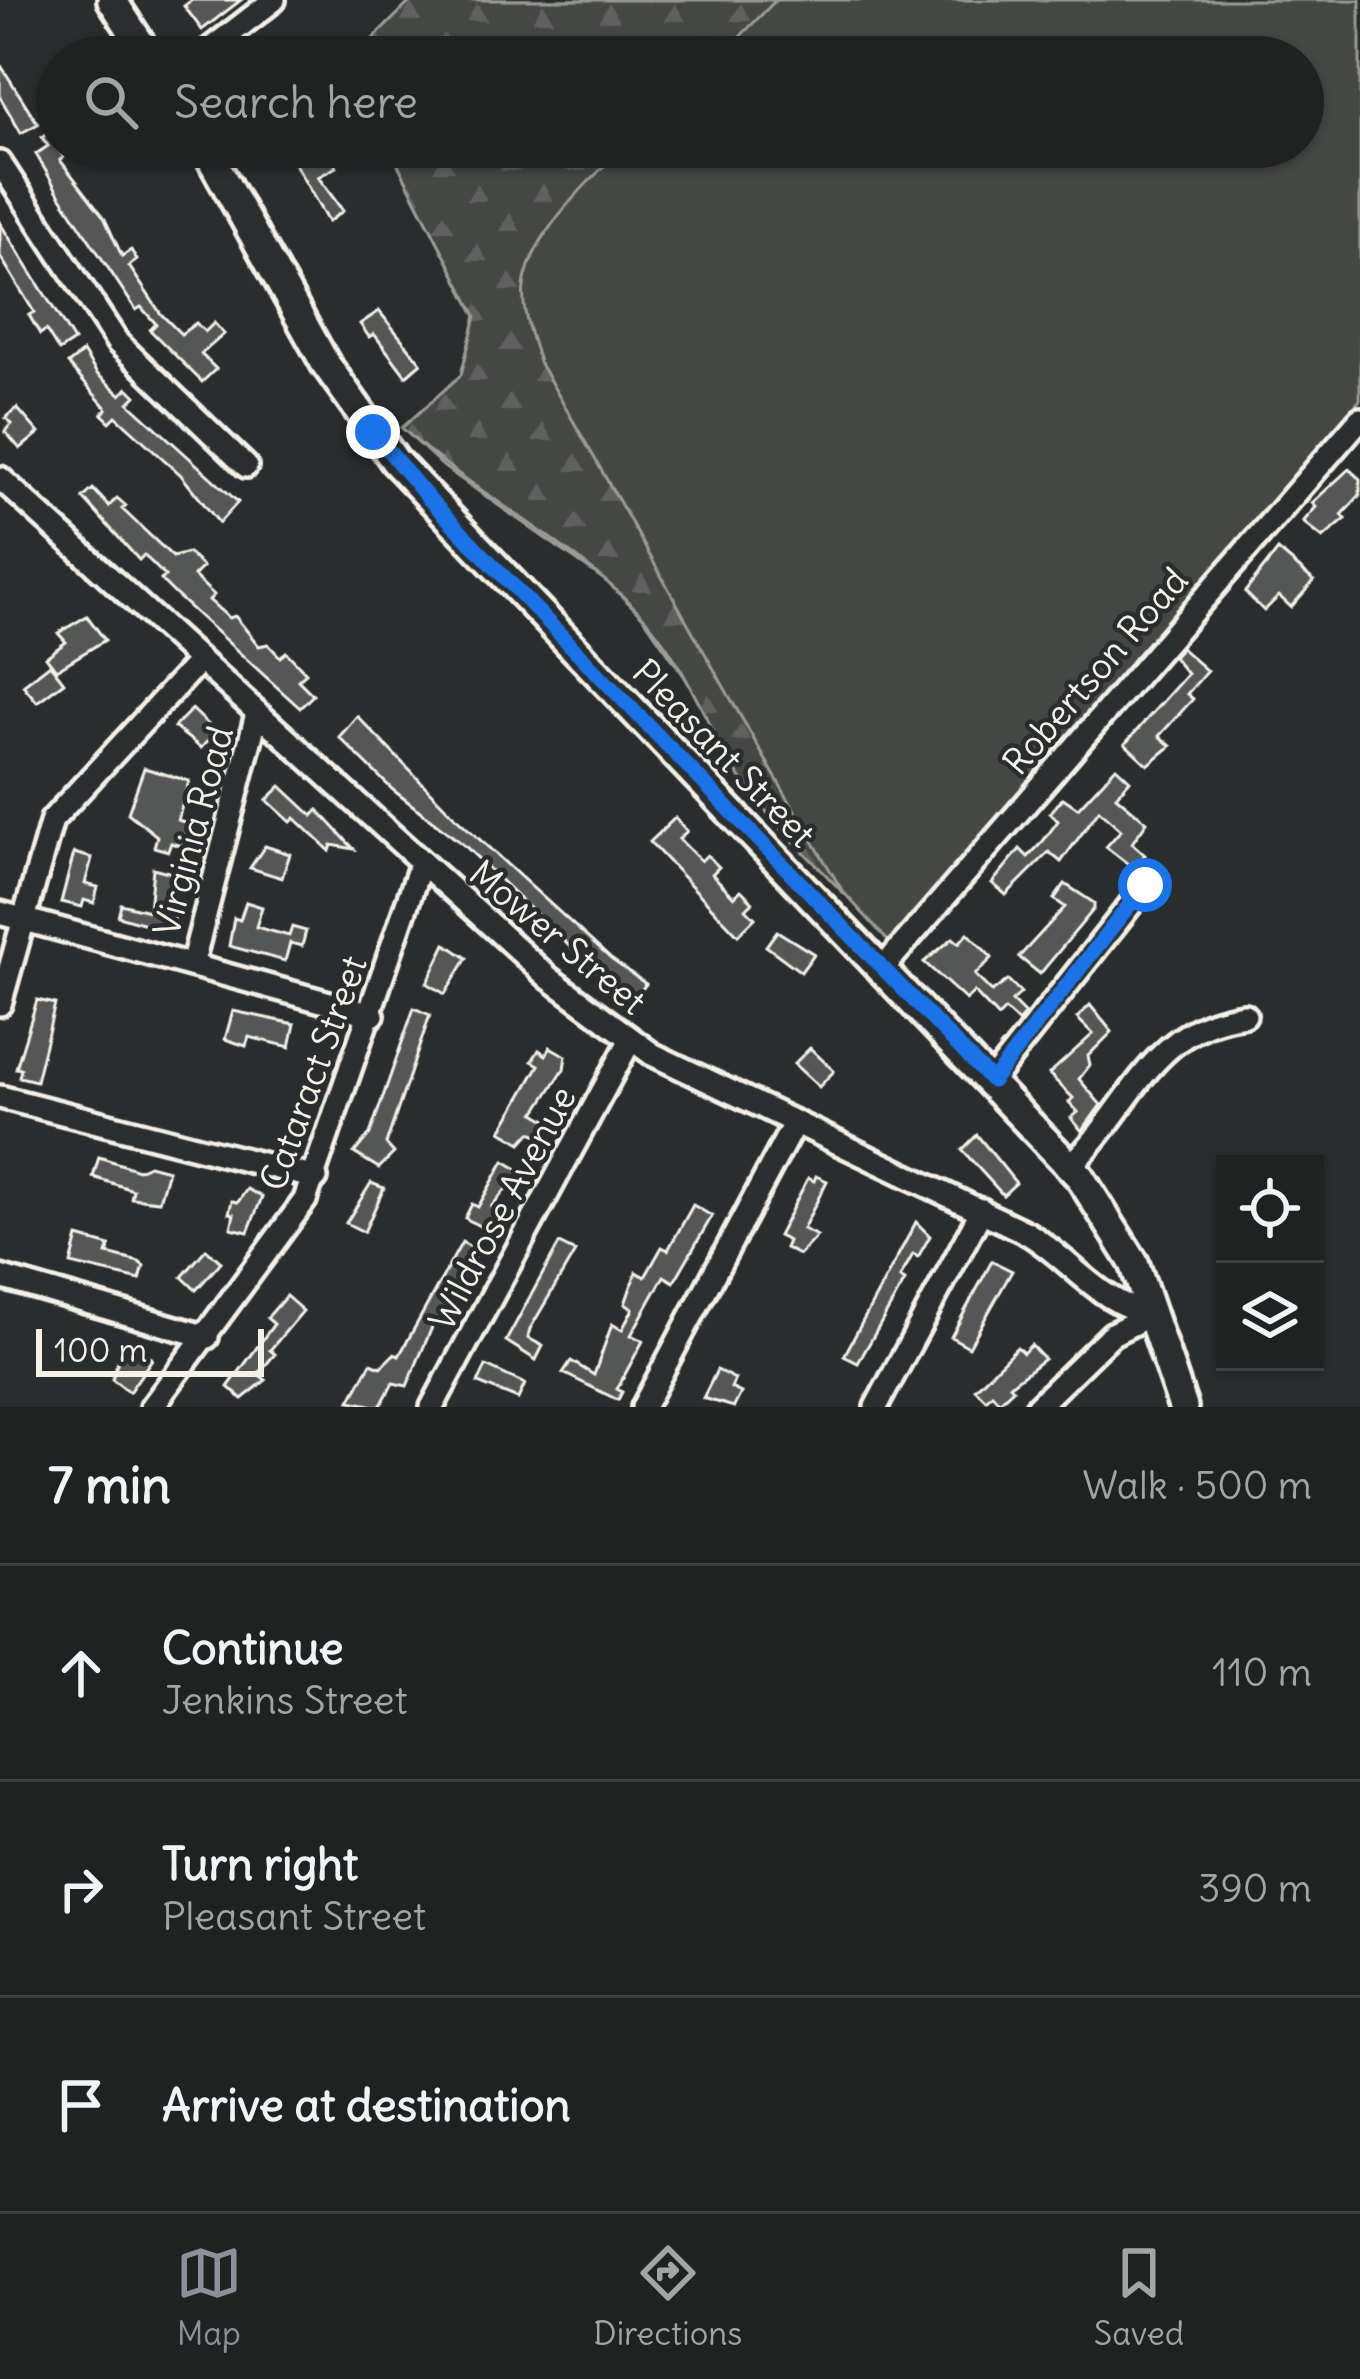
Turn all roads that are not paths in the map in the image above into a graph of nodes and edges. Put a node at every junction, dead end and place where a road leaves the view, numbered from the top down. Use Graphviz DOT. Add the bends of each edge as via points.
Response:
graph roads {
  1 [pos="112,0"];
  2 [pos="274,0"];
  3 [pos="135,36"];
  4 [pos="227,36"];
  5 [pos="0,163"];
  6 [pos="218,168"];
  7 [pos="1360,419"];
  8 [pos="245,466"];
  9 [pos="0,478"];
  10 [pos="199,661"];
  11 [pos="257,714"];
  12 [pos="421,862"];
  13 [pos="1145,885"];
  14 [pos="11,916"];
  15 [pos="192,965"];
  16 [pos="883,968"];
  17 [pos="0,1004"];
  18 [pos="373,1015"];
  19 [pos="1244,1015"];
  20 [pos="630,1041"];
  21 [pos="992,1081"];
  22 [pos="0,1096"];
  23 [pos="796,1122"];
  24 [pos="1071,1165"];
  25 [pos="316,1178"];
  26 [pos="982,1210"];
  27 [pos="0,1277"];
  28 [pos="1153,1314"];
  29 [pos="207,1337"];
  30 [pos="1040,1406"];
  31 [pos="152,1407"];
  32 [pos="432,1407"];
  33 [pos="644,1407"];
  34 [pos="876,1407"];
  35 [pos="1183,1407"];
  1 -- 3 [label="main road"];
  2 -- 4 [label="street"];
  5 -- 8 [label="street" via="118,343"];
  6 -- 16 [label="main road, Pleasant Street" via="325,363 395,461"];
  7 -- 16 [label="street, Robertson Road"];
  9 -- 10 [label="street, Mower Street"];
  10 -- 11 [label="street, Mower Street"];
  10 -- 14 [label="street" via="52,820"];
  11 -- 12 [label="street, Mower Street"];
  11 -- 15 [label="street, Virginia Road"];
  12 -- 18 [label="street, Cataract Street"];
  12 -- 20 [label="street, Mower Street"];
  13 -- 21 [label="street"];
  14 -- 15 [label="street"];
  14 -- 17 [label="street"];
  15 -- 18 [label="street"];
  16 -- 21 [label="main road, Pleasant Street"];
  18 -- 25 [label="street, Cataract Street"];
  19 -- 24 [label="street" via="1201,1023 1181,1036"];
  20 -- 23 [label="street, Mower Street"];
  20 -- 32 [label="street, Wildrose Avenue"];
  21 -- 24 [label="main road, Pleasant Street"];
  22 -- 25 [label="street"];
  23 -- 26 [label="street, Mower Street"];
  23 -- 33 [label="street"];
  24 -- 28 [label="main road, Pleasant Street" via="1118,1232"];
  25 -- 29 [label="street, Cataract Street"];
  26 -- 28 [label="street, Mower Street" via="1060,1254 1112,1303"];
  26 -- 34 [label="street"];
  27 -- 29 [label="street"];
  28 -- 30 [label="street" via="1112,1334"];
  28 -- 35 [label="main road, Pleasant Street"];
  29 -- 31 [label="street, Cataract Street"];
}
